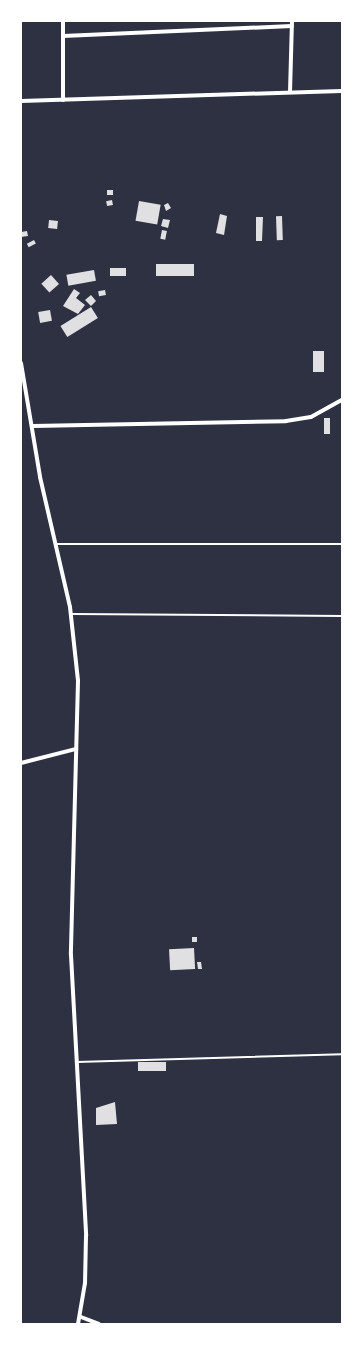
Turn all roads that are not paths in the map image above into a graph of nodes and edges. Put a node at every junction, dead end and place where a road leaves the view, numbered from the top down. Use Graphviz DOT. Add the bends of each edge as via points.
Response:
graph roads {
  1 [pos="63,21"];
  2 [pos="292,21"];
  3 [pos="292,26"];
  4 [pos="63,36"];
  5 [pos="342,91"];
  6 [pos="290,92"];
  7 [pos="63,100"];
  8 [pos="21,101"];
  9 [pos="21,363"];
  10 [pos="342,400"];
  11 [pos="33,426"];
  12 [pos="55,544"];
  13 [pos="342,544"];
  14 [pos="71,614"];
  15 [pos="342,616"];
  16 [pos="76,750"];
  17 [pos="21,763"];
  18 [pos="342,1054"];
  19 [pos="76,1062"];
  20 [pos="81,1317"];
  21 [pos="78,1324"];
  22 [pos="99,1324"];
  1 -- 4 [label="street"];
  2 -- 3 [label="street"];
  3 -- 4 [label="street"];
  3 -- 6 [label="street"];
  4 -- 7 [label="street"];
  5 -- 6 [label="street"];
  6 -- 7 [label="street"];
  7 -- 8 [label="street"];
  9 -- 11 [label="street"];
  10 -- 11 [label="street" via="311,417 286,421"];
  11 -- 12 [label="street" via="40,477"];
  12 -- 13 [label="lane"];
  12 -- 14 [label="street"];
  14 -- 15 [label="lane"];
  14 -- 16 [label="street" via="78,681"];
  16 -- 17 [label="street"];
  16 -- 19 [label="street" via="71,955"];
  18 -- 19 [label="lane"];
  19 -- 20 [label="street" via="86,1236"];
  20 -- 21 [label="street"];
  20 -- 22 [label="street"];
}
